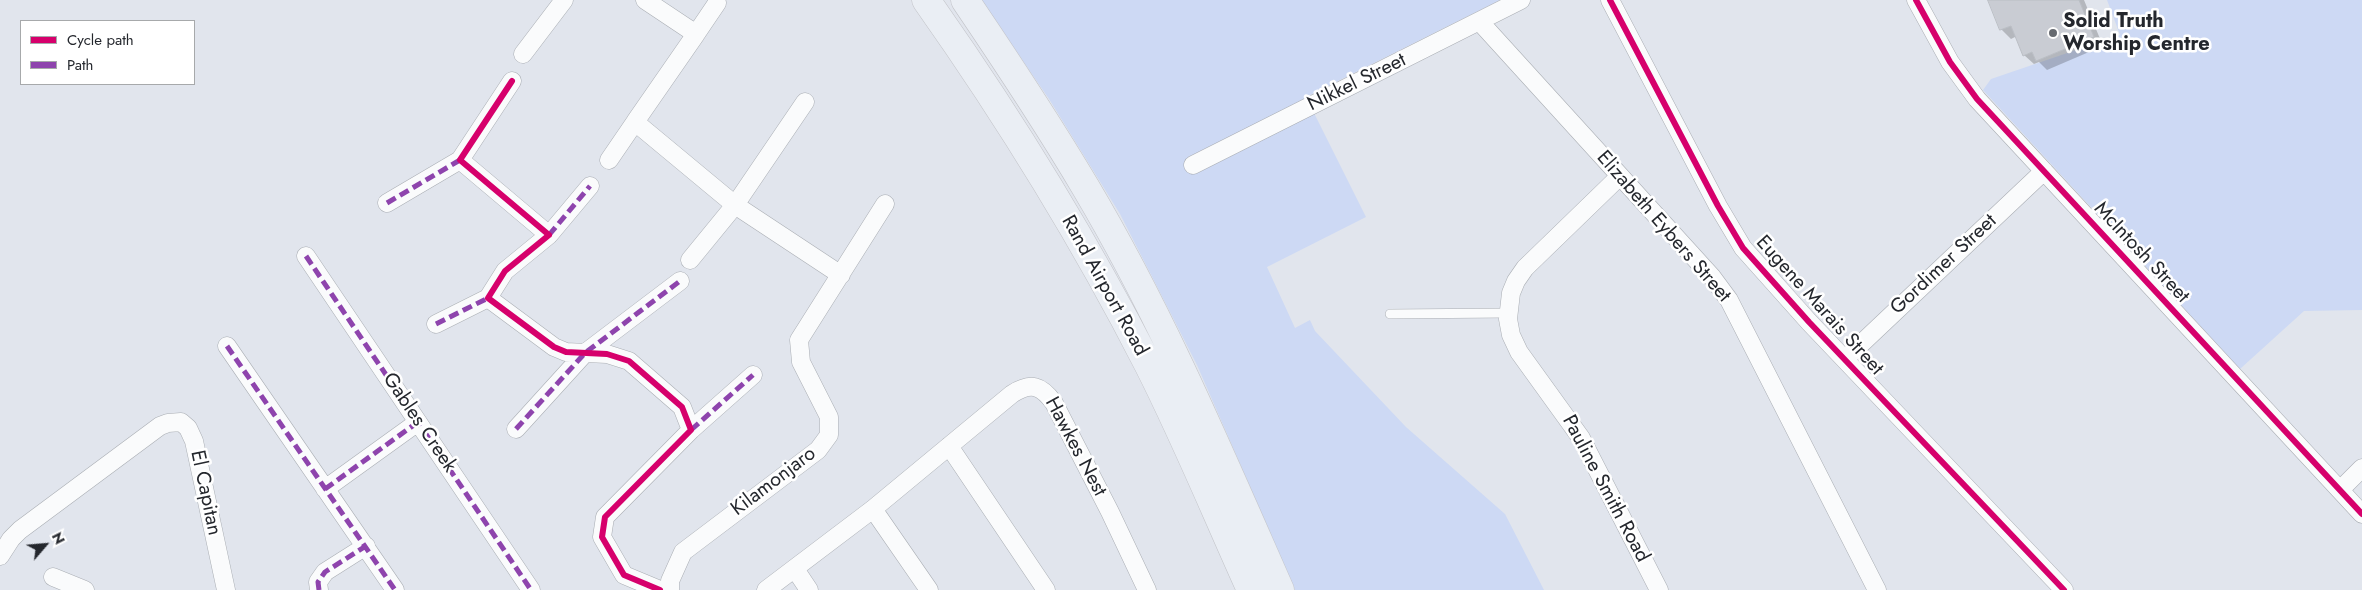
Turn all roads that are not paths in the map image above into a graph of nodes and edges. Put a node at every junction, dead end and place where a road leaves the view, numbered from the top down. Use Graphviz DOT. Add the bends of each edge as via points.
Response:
graph roads {
  1 [pos="564,0"];
  2 [pos="645,0"];
  3 [pos="926,0"];
  4 [pos="965,0"];
  5 [pos="1521,0"];
  6 [pos="1610,0"];
  7 [pos="1916,0"];
  8 [pos="718,3"];
  9 [pos="1480,22"];
  10 [pos="696,34"];
  11 [pos="524,54"];
  12 [pos="512,81"];
  13 [pos="805,102"];
  14 [pos="635,122"];
  15 [pos="460,160"];
  16 [pos="609,160"];
  17 [pos="1193,164"];
  18 [pos="2044,171"];
  19 [pos="1620,176"];
  20 [pos="590,186"];
  21 [pos="387,204"];
  22 [pos="885,204"];
  23 [pos="735,206"];
  24 [pos="549,235"];
  25 [pos="306,256"];
  26 [pos="690,260"];
  27 [pos="841,275"];
  28 [pos="680,282"];
  29 [pos="488,298"];
  30 [pos="1508,313"];
  31 [pos="1390,314"];
  32 [pos="436,324"];
  33 [pos="227,346"];
  34 [pos="584,353"];
  35 [pos="1845,360"];
  36 [pos="753,376"];
  37 [pos="418,422"];
  38 [pos="516,429"];
  39 [pos="691,430"];
  40 [pos="949,446"];
  41 [pos="2362,468"];
  42 [pos="325,489"];
  43 [pos="2340,490"];
  44 [pos="873,509"];
  45 [pos="2362,514"];
  46 [pos="366,546"];
  47 [pos="0,556"];
  48 [pos="795,570"];
  49 [pos="53,577"];
  50 [pos="85,590"];
  51 [pos="226,590"];
  52 [pos="319,590"];
  53 [pos="395,590"];
  54 [pos="531,590"];
  55 [pos="660,590"];
  56 [pos="670,590"];
  57 [pos="766,590"];
  58 [pos="809,590"];
  59 [pos="929,590"];
  60 [pos="1046,590"];
  61 [pos="1147,590"];
  62 [pos="1251,590"];
  63 [pos="1280,590"];
  64 [pos="1659,590"];
  65 [pos="1878,590"];
  66 [pos="2064,590"];
  1 -- 11 [label="street"];
  2 -- 10 [label="street"];
  3 -- 62 [label="main road, Rand Airport Road" via="1055,197 1114,300 1149,367"];
  4 -- 63 [label="main road, Rand Airport Road" via="1011,67 1133,273 1208,427"];
  5 -- 9 [label="street, Nikkel Street"];
  6 -- 35 [label="street, Eugene Marais Street" via="1734,235 1771,281"];
  7 -- 18 [label="street, McIntosh Street" via="1959,75"];
  8 -- 10 [label="street"];
  9 -- 17 [label="street, Nikkel Street"];
  9 -- 19 [label="street, Elizabeth Eybers Street"];
  10 -- 14 [label="street"];
  12 -- 15 [label="street"];
  13 -- 23 [label="street"];
  14 -- 16 [label="street"];
  14 -- 23 [label="street"];
  15 -- 21 [label="street"];
  15 -- 24 [label="street"];
  18 -- 35 [label="street, Gordimer Street"];
  18 -- 43 [label="street, McIntosh Street"];
  19 -- 30 [label="street, Pauline Smith Road" via="1525,268 1511,294"];
  19 -- 65 [label="street, Elizabeth Eybers Street" via="1729,300"];
  20 -- 24 [label="street"];
  22 -- 27 [label="street, Kilamonjaro"];
  23 -- 26 [label="street"];
  23 -- 27 [label="street"];
  24 -- 29 [label="street" via="505,271"];
  25 -- 37 [label="street, Gables Creek"];
  27 -- 56 [label="street, Kilamonjaro" via="799,340 800,362 829,417 830,435 818,450 683,552 672,575"];
  28 -- 34 [label="street"];
  29 -- 32 [label="street"];
  29 -- 34 [label="street" via="554,348"];
  30 -- 31 [label="lane"];
  30 -- 64 [label="street, Pauline Smith Road" via="1511,335 1519,352 1581,438"];
  33 -- 42 [label="street"];
  34 -- 38 [label="street"];
  34 -- 39 [label="street" via="607,354 629,361 682,407"];
  35 -- 66 [label="street, Eugene Marais Street"];
  36 -- 39 [label="street"];
  37 -- 42 [label="street"];
  37 -- 54 [label="street, Gables Creek"];
  39 -- 55 [label="street" via="604,517 602,537 624,576"];
  40 -- 44 [label="street, Hawkes Nest"];
  40 -- 60 [label="street"];
  40 -- 61 [label="street, Hawkes Nest" via="1022,388 1033,386 1045,391 1054,402"];
  41 -- 43 [label="street"];
  42 -- 46 [label="street"];
  43 -- 45 [label="street, McIntosh Street"];
  44 -- 48 [label="street, Hawkes Nest"];
  44 -- 59 [label="street"];
  46 -- 52 [label="street" via="325,572 318,582"];
  46 -- 53 [label="street"];
  47 -- 51 [label="street, El Capitan" via="20,530 160,426 181,422 194,441"];
  48 -- 57 [label="street, Hawkes Nest"];
  48 -- 58 [label="street"];
  49 -- 50 [label="street"];
}
